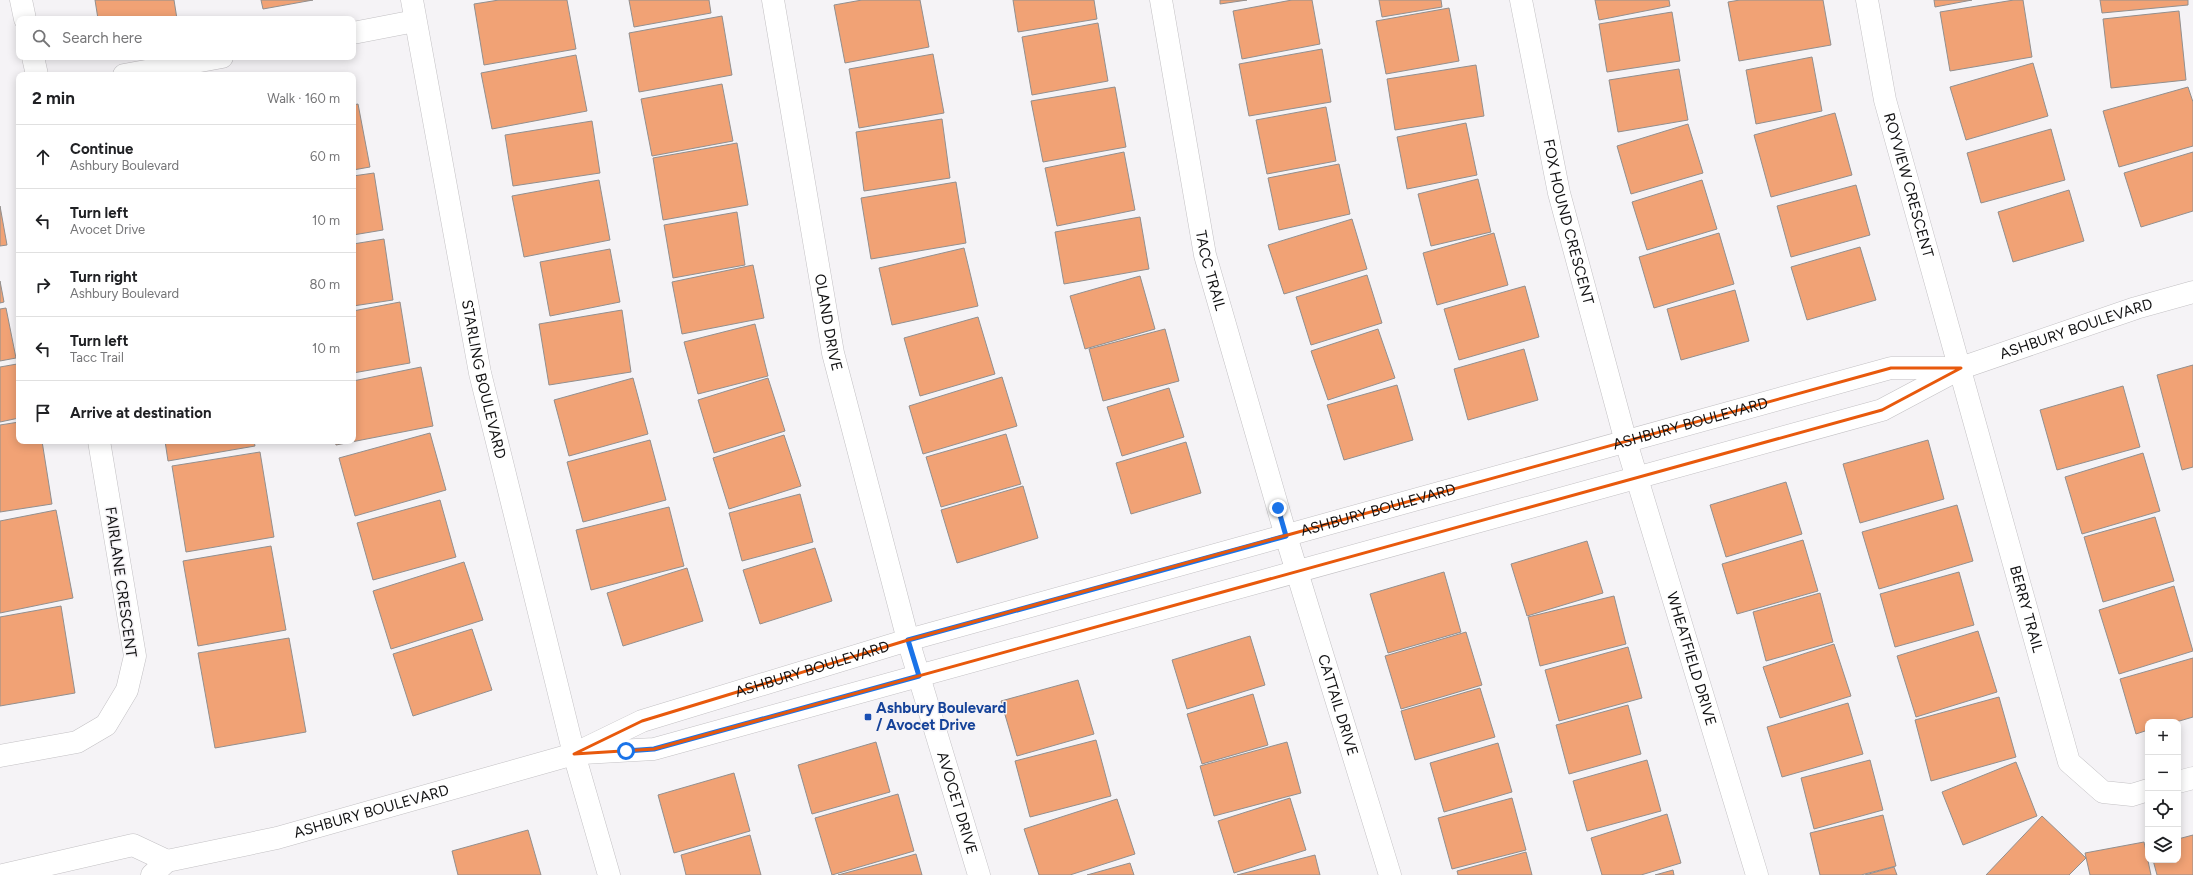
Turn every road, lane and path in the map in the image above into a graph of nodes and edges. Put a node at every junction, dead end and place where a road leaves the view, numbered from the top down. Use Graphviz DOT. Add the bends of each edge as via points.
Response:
graph roads {
  1 [pos="21,0"];
  2 [pos="412,0"];
  3 [pos="773,0"];
  4 [pos="1161,0"];
  5 [pos="1521,0"];
  6 [pos="1868,0"];
  7 [pos="24,16"];
  8 [pos="415,21"];
  9 [pos="356,32"];
  10 [pos="34,60"];
  11 [pos="206,60"];
  12 [pos="36,72"];
  13 [pos="140,72"];
  14 [pos="2193,292"];
  15 [pos="1961,368"];
  16 [pos="1626,442"];
  17 [pos="100,444"];
  18 [pos="1637,477"];
  19 [pos="1286,536"];
  20 [pos="1297,572"];
  21 [pos="908,640"];
  22 [pos="919,676"];
  23 [pos="574,754"];
  24 [pos="0,756"];
  25 [pos="2193,778"];
  26 [pos="2181,781"];
  27 [pos="2145,791"];
  28 [pos="160,868"];
  29 [pos="2,875"];
  30 [pos="609,875"];
  31 [pos="979,875"];
  32 [pos="1390,875"];
  33 [pos="1757,875"];
  1 -- 7 [label="street"];
  2 -- 8 [label="street, STARLING BOULEVARD"];
  3 -- 21 [label="street, OLAND DRIVE" via="833,353"];
  4 -- 19 [label="street, TACC TRAIL" via="1205,255"];
  5 -- 16 [label="street, FOX HOUND CRESCENT" via="1560,193"];
  6 -- 15 [label="street, ROYVIEW CRESCENT" via="1884,100"];
  8 -- 9 [label="street"];
  8 -- 23 [label="street, STARLING BOULEVARD" via="480,373"];
  10 -- 12 [label="street"];
  11 -- 13 [label="street"];
  14 -- 15 [label="street, ASHBURY BOULEVARD" via="2136,308"];
  15 -- 16 [label="street, ASHBURY BOULEVARD" via="1891,368"];
  15 -- 18 [label="street, ASHBURY BOULEVARD" via="1882,410"];
  15 -- 27 [label="street, BERRY TRAIL" via="2069,762 2103,792 2132,795"];
  16 -- 18 [label="street, WHEATFIELD DRIVE"];
  16 -- 19 [label="street, ASHBURY BOULEVARD"];
  17 -- 24 [label="street, FAIRLANE CRESCENT" via="135,656 127,690 106,725 77,742"];
  18 -- 20 [label="street, ASHBURY BOULEVARD"];
  18 -- 33 [label="street, WHEATFIELD DRIVE"];
  19 -- 20 [label="street, CATTAIL DRIVE"];
  19 -- 21 [label="street, ASHBURY BOULEVARD"];
  20 -- 22 [label="street, ASHBURY BOULEVARD"];
  20 -- 32 [label="street, CATTAIL DRIVE"];
  21 -- 22 [label="street, AVOCET DRIVE"];
  21 -- 23 [label="street, ASHBURY BOULEVARD" via="642,721"];
  22 -- 23 [label="street, ASHBURY BOULEVARD" via="654,749"];
  22 -- 31 [label="street, AVOCET DRIVE"];
  23 -- 28 [label="street, ASHBURY BOULEVARD" via="277,838"];
  23 -- 30 [label="street, STARLING BOULEVARD"];
  25 -- 26 [label="street"];
  28 -- 29 [label="street, ASHBURY BOULEVARD" via="133,845"];
}
